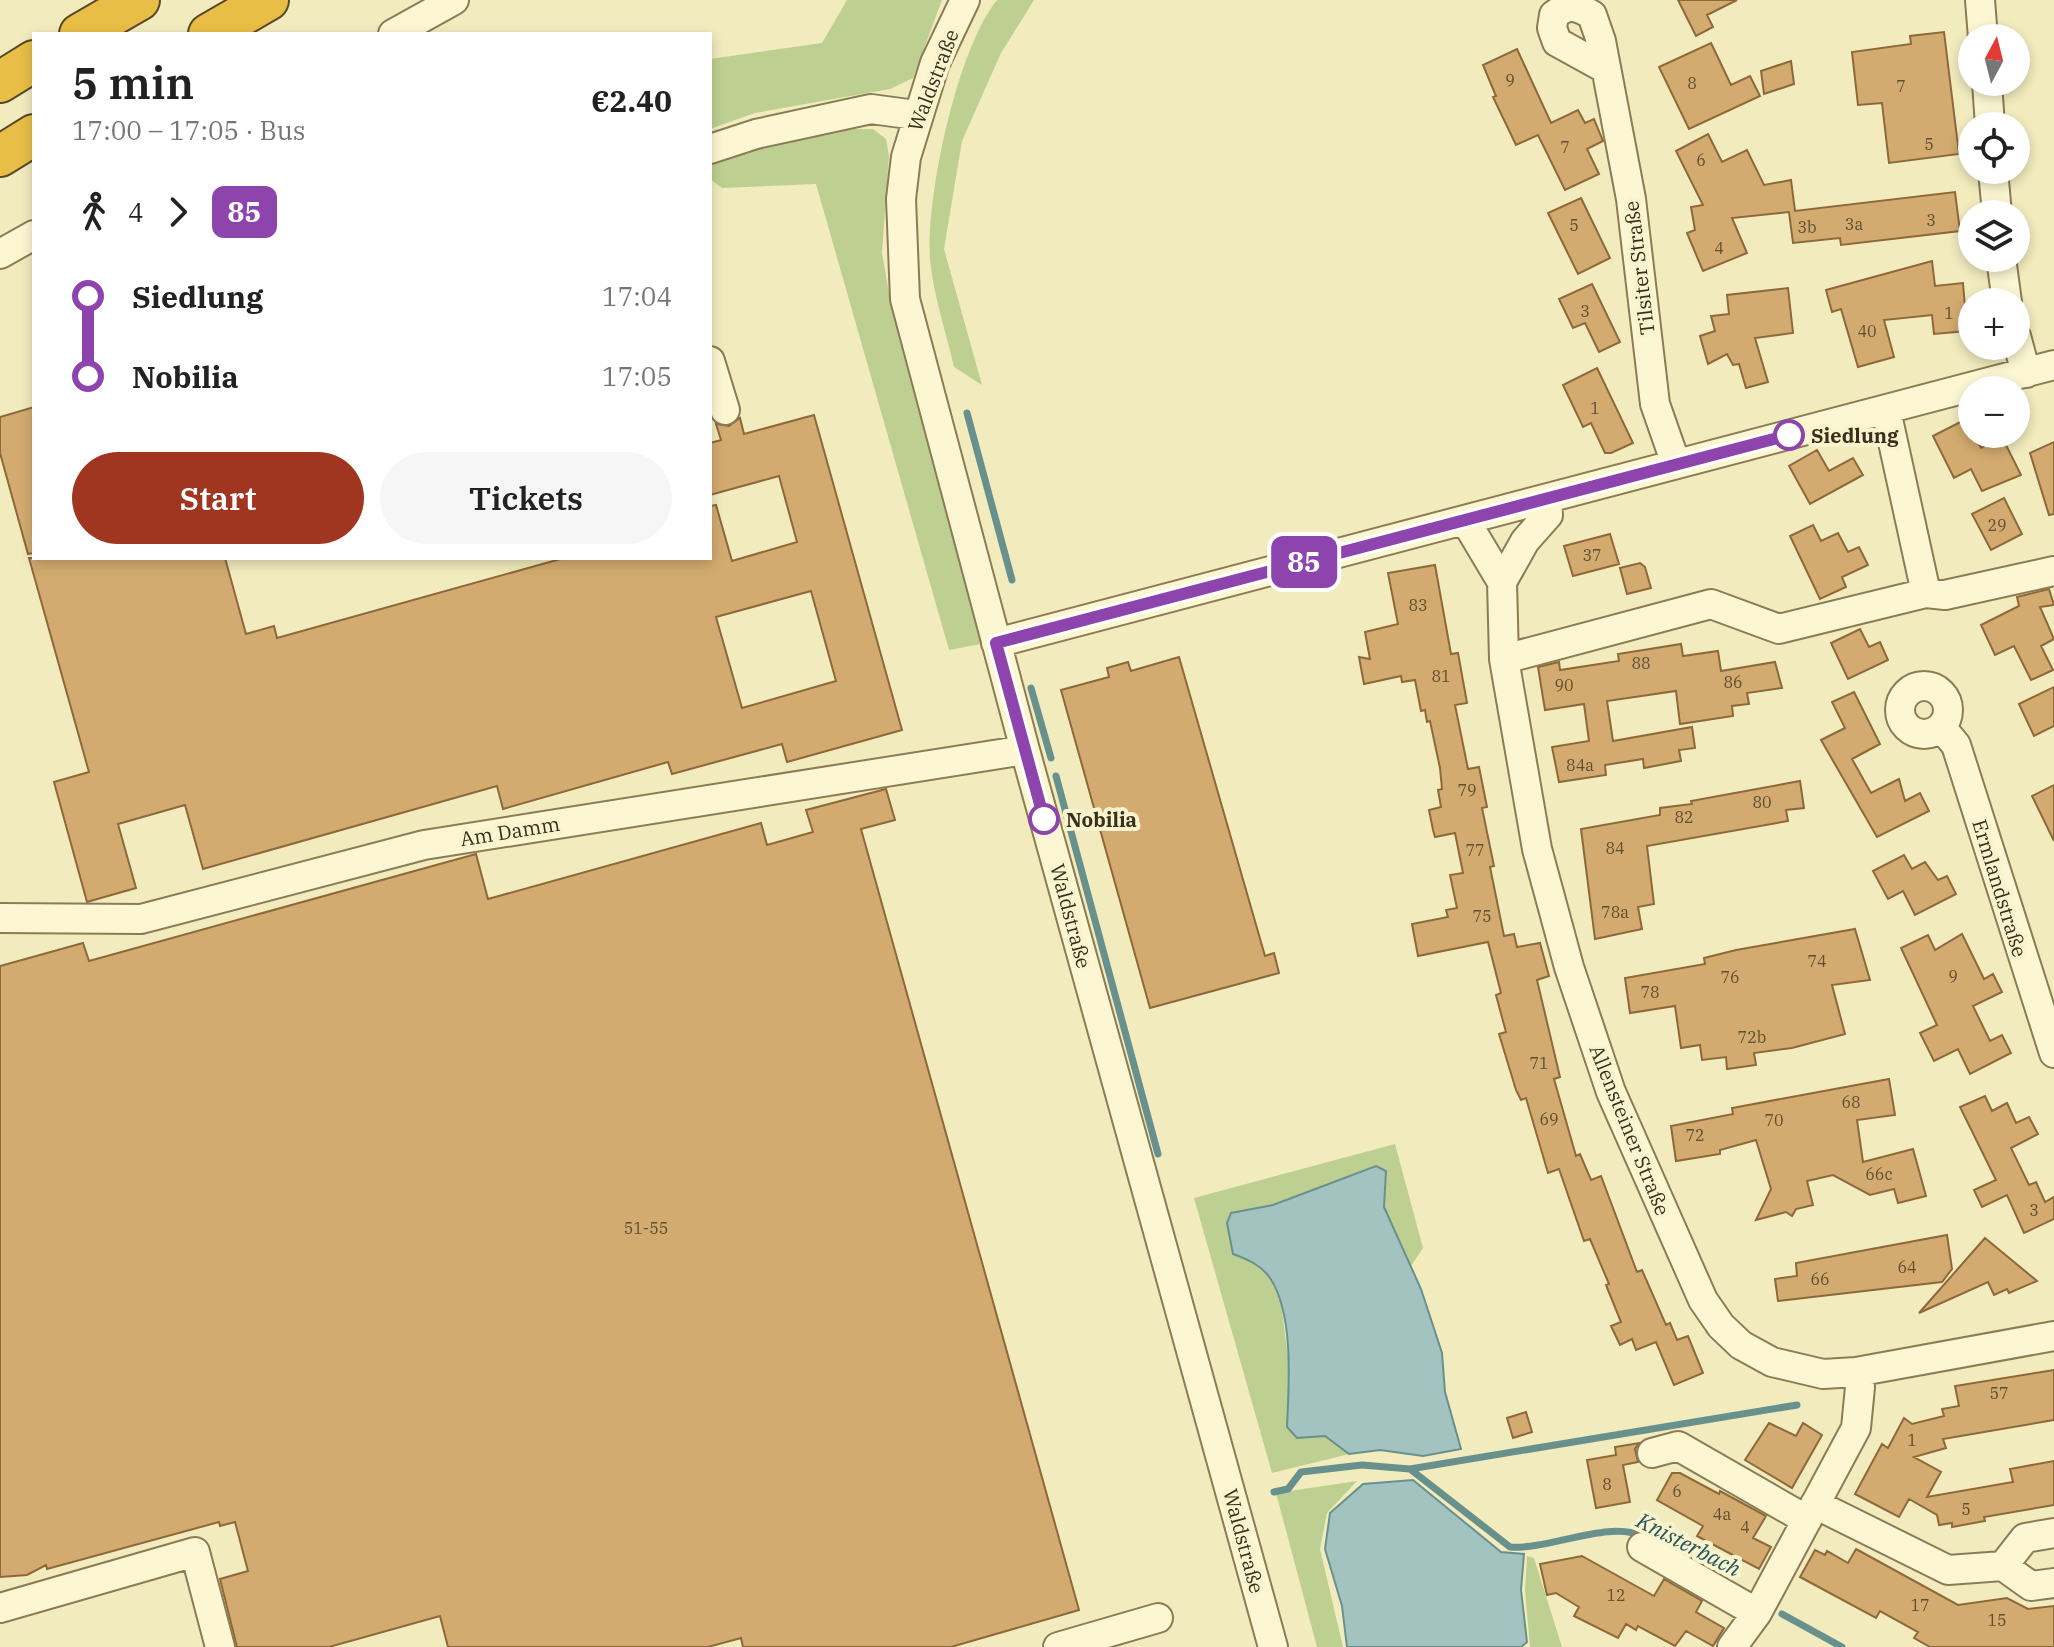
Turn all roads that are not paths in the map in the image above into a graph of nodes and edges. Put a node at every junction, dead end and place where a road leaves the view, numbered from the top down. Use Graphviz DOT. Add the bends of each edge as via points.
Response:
graph roads {
  1 [pos="139,0"];
  2 [pos="268,0"];
  3 [pos="454,0"];
  4 [pos="965,0"];
  5 [pos="1980,0"];
  6 [pos="1546,8"];
  7 [pos="1982,24"];
  8 [pos="83,32"];
  9 [pos="212,32"];
  10 [pos="397,32"];
  11 [pos="32,62"];
  12 [pos="0,82"];
  13 [pos="916,115"];
  14 [pos="32,136"];
  15 [pos="712,148"];
  16 [pos="0,156"];
  17 [pos="32,236"];
  18 [pos="0,254"];
  19 [pos="2022,360"];
  20 [pos="2054,365"];
  21 [pos="712,368"];
  22 [pos="2026,373"];
  23 [pos="725,410"];
  24 [pos="1886,410"];
  25 [pos="1676,464"];
  26 [pos="1547,499"];
  27 [pos="1465,520"];
  28 [pos="2054,571"];
  29 [pos="1502,582"];
  30 [pos="1926,593"];
  31 [pos="996,643"];
  32 [pos="1504,659"];
  33 [pos="1941,727"];
  34 [pos="1025,750"];
  35 [pos="0,918"];
  36 [pos="2054,1053"];
  37 [pos="2054,1336"];
  38 [pos="1856,1372"];
  39 [pos="1652,1453"];
  40 [pos="1811,1512"];
  41 [pos="2054,1533"];
  42 [pos="1642,1547"];
  43 [pos="2003,1566"];
  44 [pos="2054,1583"];
  45 [pos="0,1608"];
  46 [pos="1757,1613"];
  47 [pos="1158,1618"];
  48 [pos="220,1647"];
  49 [pos="1058,1647"];
  50 [pos="1273,1647"];
  51 [pos="1732,1647"];
  1 -- 8 [label="highway"];
  2 -- 9 [label="highway"];
  3 -- 10 [label="street"];
  4 -- 13 [label="street, Waldstraße"];
  5 -- 7 [label="street"];
  6 -- 25 [label="street, Tilsiter Straße" via="1575,6 1592,15 1631,199 1655,404"];
  11 -- 12 [label="highway"];
  13 -- 15 [label="street" via="871,109"];
  13 -- 31 [label="street, Waldstraße" via="901,199 905,299"];
  14 -- 16 [label="highway"];
  17 -- 18 [label="street"];
  19 -- 22 [label="street"];
  20 -- 22 [label="street"];
  21 -- 23 [label="street"];
  22 -- 24 [label="street"];
  24 -- 25 [label="street"];
  24 -- 30 [label="street"];
  25 -- 26 [label="street"];
  26 -- 27 [label="street"];
  26 -- 29 [label="street" via="1548,515 1525,541"];
  27 -- 29 [label="street, Allensteiner Straße"];
  27 -- 31 [label="street"];
  28 -- 30 [label="street" via="1945,595"];
  29 -- 32 [label="street, Allensteiner Straße"];
  30 -- 32 [label="street" via="1779,629 1711,604"];
  31 -- 34 [label="street, Waldstraße"];
  32 -- 38 [label="street, Allensteiner Straße" via="1537,849 1569,967 1611,1092 1703,1300 1741,1345 1772,1362 1823,1374"];
  33 -- 36 [label="street, Ermlandstraße" via="1956,745"];
  34 -- 35 [label="street, Am Damm" via="424,845 141,919"];
  34 -- 50 [label="street, Waldstraße"];
  37 -- 38 [label="street, Allensteiner Straße"];
  38 -- 40 [label="street" via="1856,1428"];
  39 -- 40 [label="street" via="1678,1446"];
  40 -- 43 [label="street" via="1948,1570"];
  40 -- 46 [label="street"];
  41 -- 43 [label="street" via="2025,1538"];
  42 -- 46 [label="street"];
  43 -- 44 [label="street" via="2031,1586"];
  45 -- 48 [label="street" via="195,1552"];
  46 -- 51 [label="street"];
  47 -- 49 [label="street"];
}
